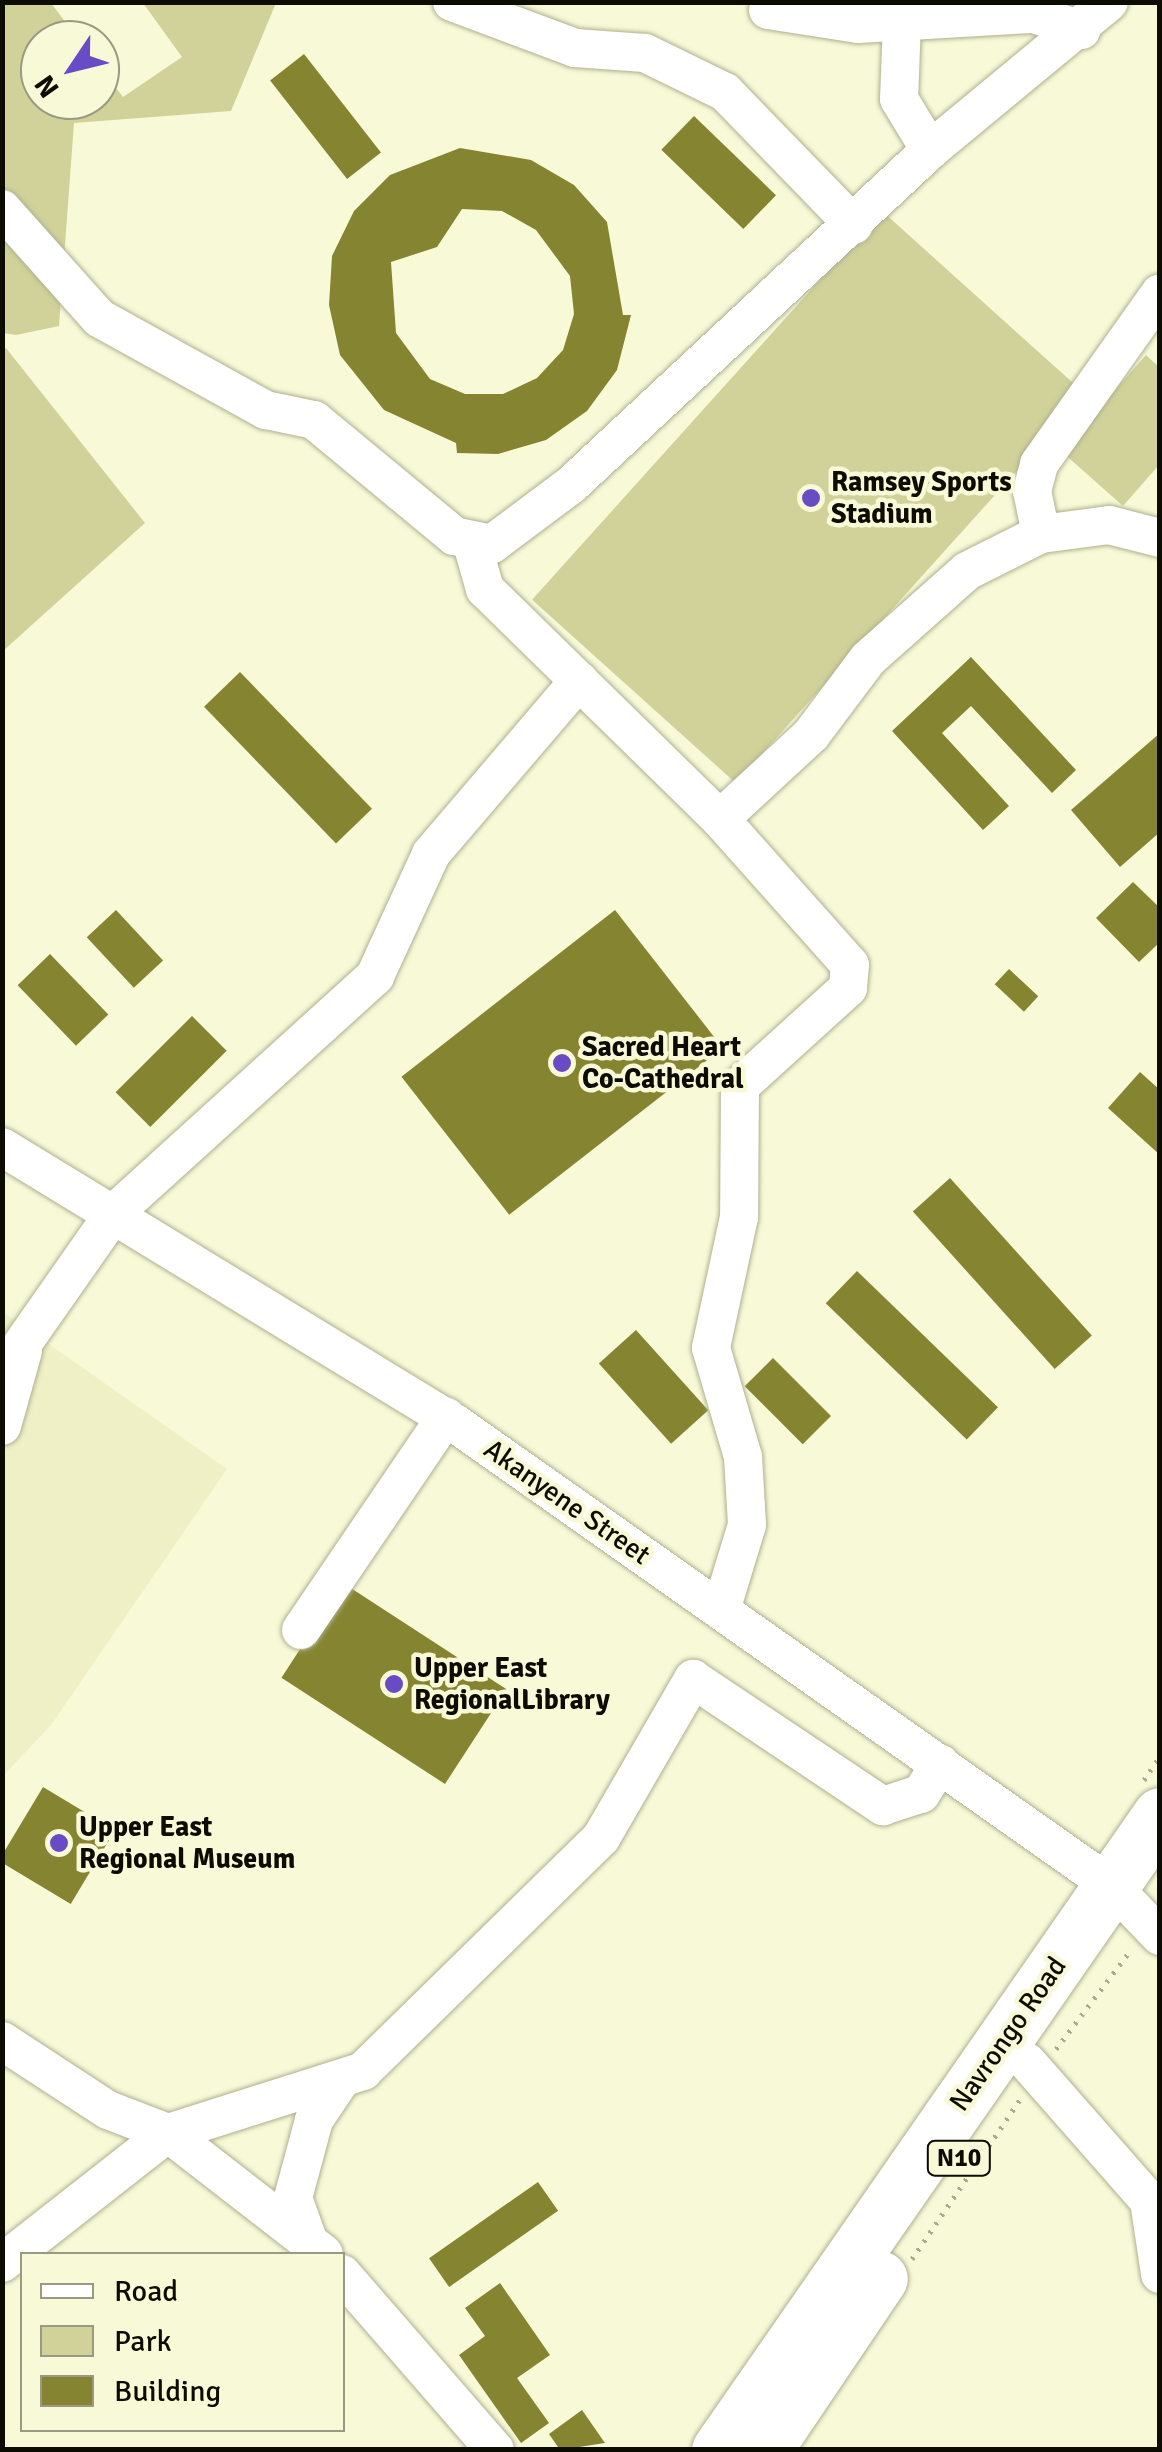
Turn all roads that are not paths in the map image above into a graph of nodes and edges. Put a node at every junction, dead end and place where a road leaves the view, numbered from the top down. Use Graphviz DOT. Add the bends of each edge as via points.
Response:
graph roads {
  1 [pos="452,2"];
  2 [pos="1108,2"];
  3 [pos="768,10"];
  4 [pos="896,12"];
  5 [pos="1081,30"];
  6 [pos="930,150"];
  7 [pos="2,208"];
  8 [pos="854,225"];
  9 [pos="1160,293"];
  10 [pos="1042,534"];
  11 [pos="1160,538"];
  12 [pos="474,546"];
  13 [pos="579,681"];
  14 [pos="720,819"];
  15 [pos="2,1147"];
  16 [pos="114,1213"];
  17 [pos="13,1360"];
  18 [pos="446,1417"];
  19 [pos="2,1426"];
  20 [pos="721,1610"];
  21 [pos="301,1630"];
  22 [pos="940,1764"];
  23 [pos="1160,1815"];
  24 [pos="1144,1904"];
  25 [pos="2,2040"];
  26 [pos="1032,2067"];
  27 [pos="341,2080"];
  28 [pos="168,2133"];
  29 [pos="1154,2199"];
  30 [pos="316,2246"];
  31 [pos="2,2263"];
  32 [pos="1160,2274"];
  33 [pos="345,2277"];
  34 [pos="495,2450"];
  35 [pos="719,2450"];
  36 [pos="764,2450"];
  1 -- 8 [label="street" via="574,48 645,53 725,92"];
  2 -- 5 [label="street"];
  3 -- 4 [label="street" via="812,21"];
  4 -- 5 [label="street" via="984,11"];
  4 -- 6 [label="street" via="899,99"];
  5 -- 6 [label="street"];
  6 -- 8 [label="street"];
  7 -- 12 [label="street" via="99,318 266,410 314,420"];
  8 -- 12 [label="street" via="572,485 492,544"];
  9 -- 10 [label="street" via="1039,464 1032,491"];
  10 -- 11 [label="street" via="1109,525"];
  10 -- 14 [label="street" via="968,571 868,659 811,735"];
  12 -- 13 [label="street" via="486,589"];
  13 -- 14 [label="street"];
  13 -- 16 [label="street" via="432,854 375,976"];
  14 -- 20 [label="street" via="850,965 848,988 740,1086 739,1217 711,1348 743,1457 747,1525"];
  15 -- 16 [label="street, Akanyene Street"];
  16 -- 17 [label="street"];
  16 -- 18 [label="street, Akanyene Street"];
  17 -- 19 [label="street"];
  18 -- 20 [label="street, Akanyene Street"];
  18 -- 21 [label="street"];
  20 -- 22 [label="street, Akanyene Street"];
  22 -- 24 [label="street, Akanyene Street"];
  22 -- 27 [label="street" via="921,1794 883,1806 693,1679 601,1838 465,1965 398,2047"];
  23 -- 24 [label="highway, Navrongo Road / N10"];
  24 -- 26 [label="highway, Navrongo Road / N10"];
  24 -- 35 [label="highway, Navrongo Road / N10"];
  25 -- 28 [label="street" via="108,2110"];
  26 -- 29 [label="street"];
  26 -- 36 [label="highway, Navrongo Road / N10"];
  27 -- 28 [label="street"];
  27 -- 30 [label="street" via="314,2120 293,2198"];
  28 -- 30 [label="street"];
  28 -- 31 [label="street"];
  29 -- 32 [label="street"];
  33 -- 34 [label="street"];
}
